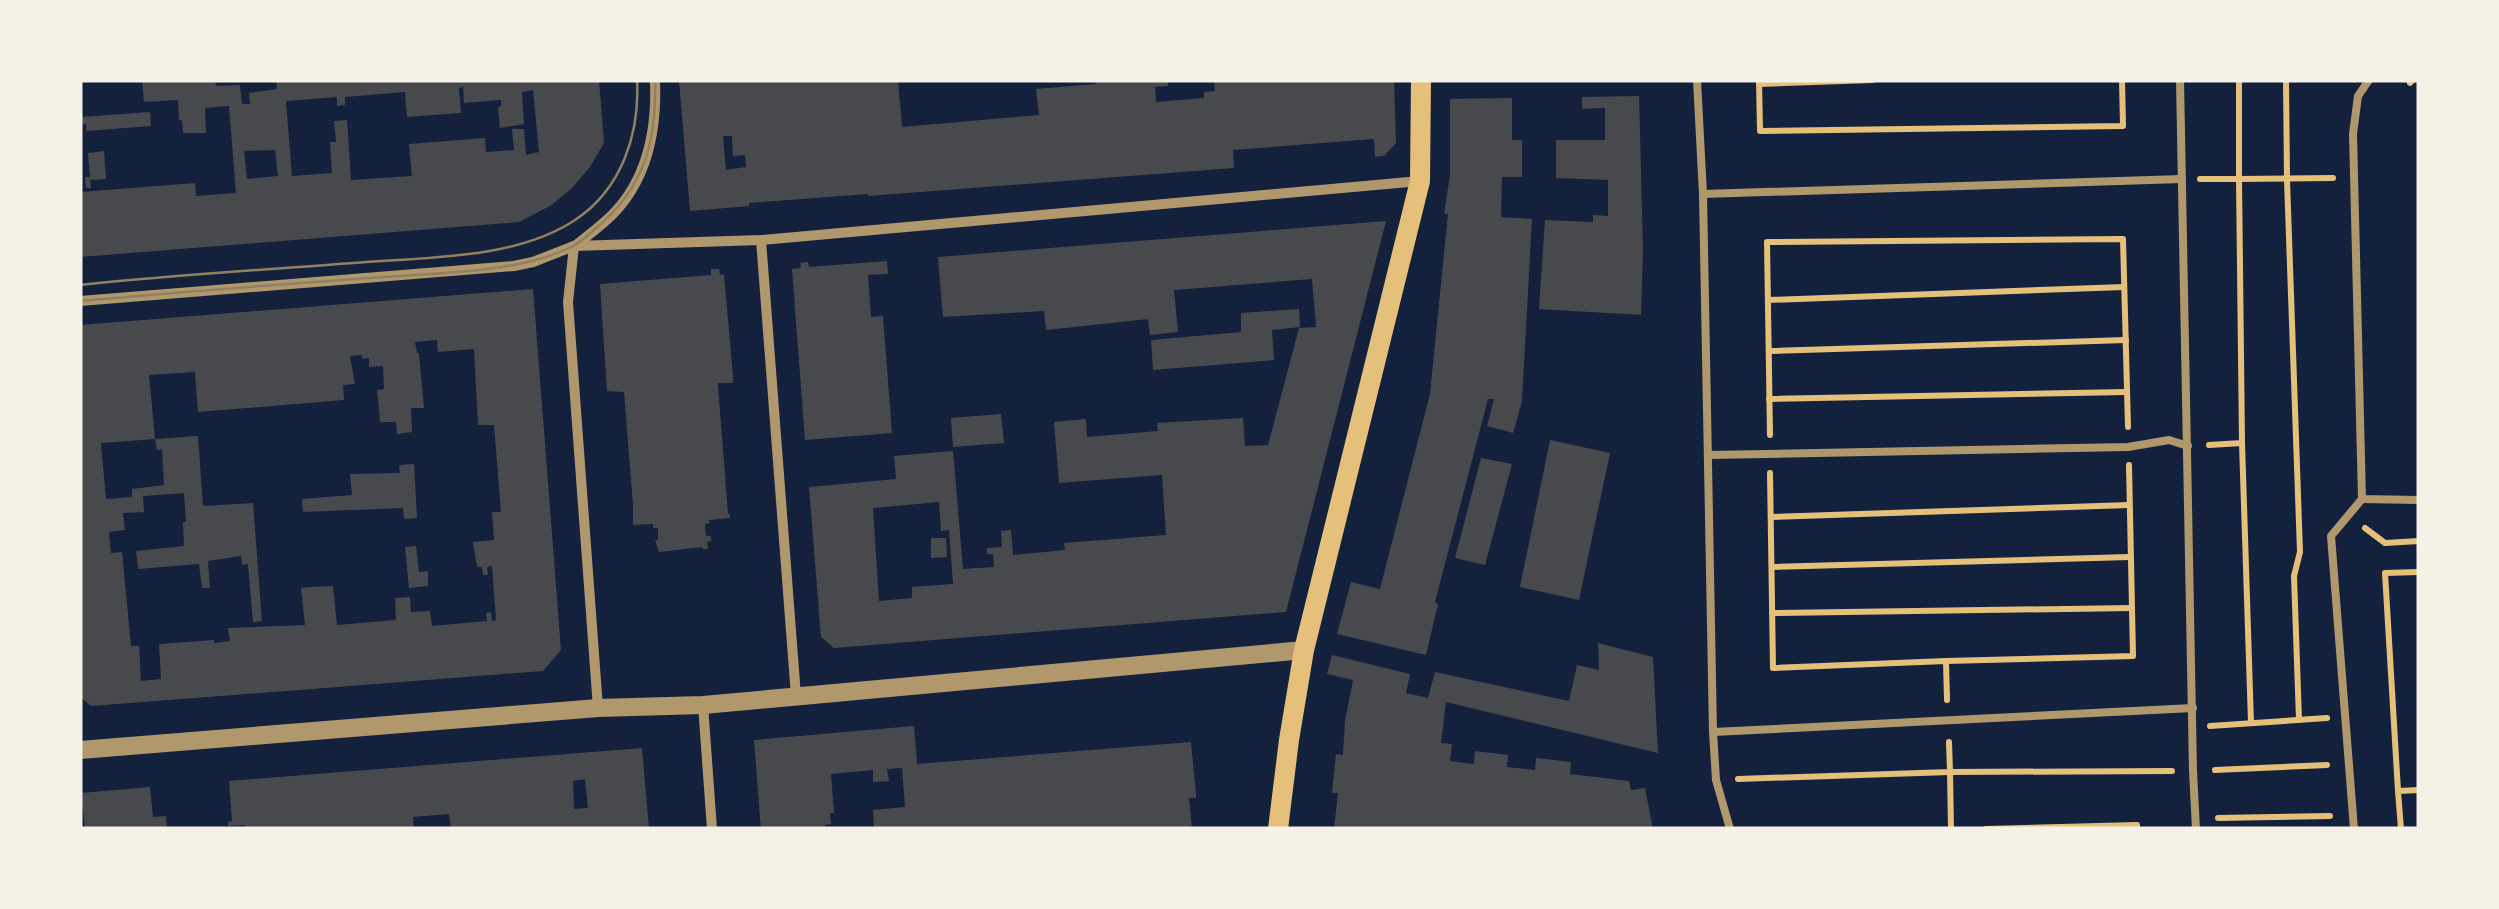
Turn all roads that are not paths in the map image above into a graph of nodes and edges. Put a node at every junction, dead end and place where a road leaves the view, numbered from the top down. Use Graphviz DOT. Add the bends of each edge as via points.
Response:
graph roads {
  1 [pos="655,80"];
  2 [pos="1423,80"];
  3 [pos="1697,80"];
  4 [pos="2180,80"];
  5 [pos="2369,80"];
  6 [pos="2182,179"];
  7 [pos="1420,181"];
  8 [pos="1703,194"];
  9 [pos="760,240"];
  10 [pos="574,246"];
  11 [pos="80,302"];
  12 [pos="2188,446"];
  13 [pos="1709,455"];
  14 [pos="2362,500"];
  15 [pos="2419,500"];
  16 [pos="1304,650"];
  17 [pos="796,696"];
  18 [pos="704,705"];
  19 [pos="598,708"];
  20 [pos="2193,708"];
  21 [pos="1712,732"];
  22 [pos="80,750"];
  23 [pos="2197,824"];
  24 [pos="712,829"];
  25 [pos="1278,829"];
  26 [pos="1730,829"];
  27 [pos="2354,829"];
  1 -- 10 [label="street" via="651,143 642,170 613,214"];
  2 -- 7 [label="main road"];
  3 -- 8 [label="lane"];
  4 -- 6 [label="lane"];
  5 -- 14 [label="lane" via="2358,96 2353,134"];
  6 -- 8 [label="lane"];
  6 -- 12 [label="lane"];
  7 -- 9 [label="street"];
  7 -- 16 [label="main road"];
  8 -- 13 [label="lane"];
  9 -- 10 [label="street"];
  9 -- 17 [label="street"];
  10 -- 11 [label="street" via="514,266"];
  10 -- 19 [label="street" via="568,302"];
  12 -- 13 [label="lane" via="2169,440 2128,447"];
  12 -- 20 [label="lane"];
  13 -- 21 [label="lane"];
  14 -- 15 [label="lane"];
  14 -- 27 [label="lane" via="2331,536"];
  16 -- 17 [label="street"];
  16 -- 25 [label="main road"];
  17 -- 18 [label="street"];
  18 -- 19 [label="street"];
  18 -- 24 [label="street"];
  19 -- 22 [label="street"];
  20 -- 21 [label="lane"];
  20 -- 23 [label="lane"];
  21 -- 26 [label="lane"];
}
